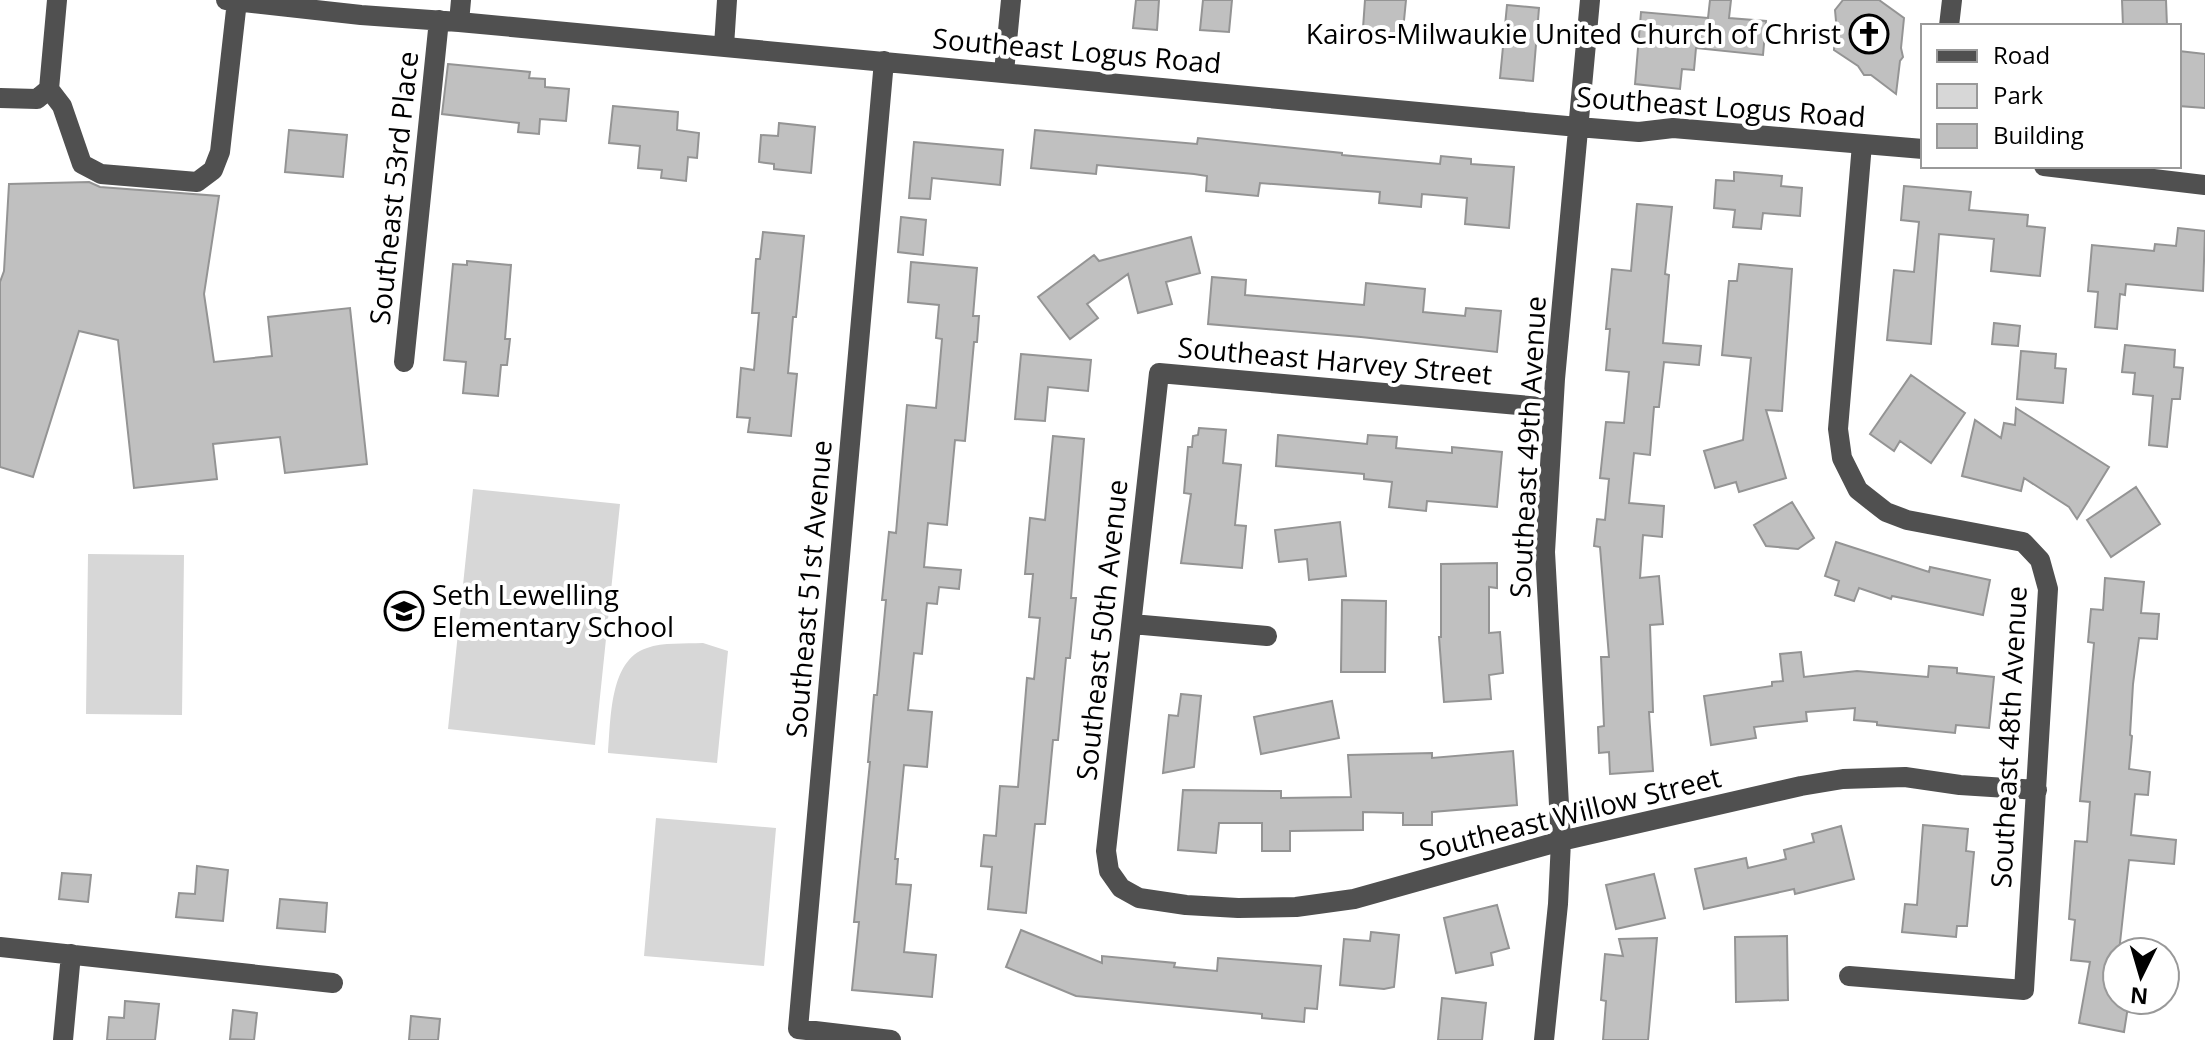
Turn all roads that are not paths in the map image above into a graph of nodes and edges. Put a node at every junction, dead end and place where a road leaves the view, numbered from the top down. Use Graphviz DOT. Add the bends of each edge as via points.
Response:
graph roads {
  1 [pos="57,0"];
  2 [pos="461,0"];
  3 [pos="727,0"];
  4 [pos="1011,0"];
  5 [pos="1590,0"];
  6 [pos="1952,0"];
  7 [pos="232,1"];
  8 [pos="348,6"];
  9 [pos="449,21"];
  10 [pos="1949,24"];
  11 [pos="724,46"];
  12 [pos="884,61"];
  13 [pos="1004,72"];
  14 [pos="49,89"];
  15 [pos="0,98"];
  16 [pos="1578,127"];
  17 [pos="1862,144"];
  18 [pos="1921,149"];
  19 [pos="2061,168"];
  20 [pos="2205,185"];
  21 [pos="404,362"];
  22 [pos="1159,373"];
  23 [pos="1553,408"];
  24 [pos="1132,624"];
  25 [pos="1267,636"];
  26 [pos="2037,790"];
  27 [pos="1561,841"];
  28 [pos="1121,888"];
  29 [pos="0,947"];
  30 [pos="71,954"];
  31 [pos="1849,976"];
  32 [pos="333,983"];
  33 [pos="63,1040"];
  34 [pos="891,1040"];
  35 [pos="1544,1040"];
  1 -- 14 [label="street"];
  2 -- 9 [label="street, Southeast 53rd Place"];
  3 -- 11 [label="street"];
  4 -- 13 [label="street"];
  5 -- 16 [label="street, Southeast 49th Avenue"];
  6 -- 10 [label="street"];
  7 -- 8 [label="street, Southeast Logus Road"];
  7 -- 14 [label="street" via="220,152 213,170 197,182 101,174 82,164 62,106"];
  8 -- 9 [label="street, Southeast Logus Road"];
  9 -- 11 [label="street, Southeast Logus Road"];
  9 -- 21 [label="street, Southeast 53rd Place"];
  11 -- 12 [label="street, Southeast Logus Road"];
  12 -- 13 [label="street, Southeast Logus Road"];
  12 -- 34 [label="street, Southeast 51st Avenue" via="798,1029"];
  13 -- 16 [label="street, Southeast Logus Road"];
  14 -- 15 [label="street" via="37,99"];
  16 -- 17 [label="street, Southeast Logus Road" via="1639,132 1673,128"];
  16 -- 23 [label="street, Southeast 49th Avenue"];
  17 -- 18 [label="street, Southeast Logus Road"];
  17 -- 26 [label="street, Southeast 48th Avenue" via="1838,429 1842,458 1858,490 1886,512 2023,542 2040,560 2048,589"];
  19 -- 20 [label="street"];
  22 -- 23 [label="street, Southeast Harvey Street"];
  22 -- 24 [label="street, Southeast 50th Avenue"];
  23 -- 27 [label="street, Southeast 49th Avenue" via="1545,552"];
  24 -- 25 [label="street"];
  24 -- 28 [label="street, Southeast 50th Avenue" via="1106,851 1109,871"];
  26 -- 27 [label="street, Southeast Willow Street" via="1905,777 1843,779"];
  26 -- 31 [label="street, Southeast 48th Avenue" via="2024,990"];
  27 -- 28 [label="street, Southeast Willow Street" via="1354,899 1296,907 1186,905 1139,898"];
  27 -- 35 [label="street, Southeast 49th Avenue"];
  29 -- 30 [label="street"];
  30 -- 32 [label="street"];
  30 -- 33 [label="street"];
}
